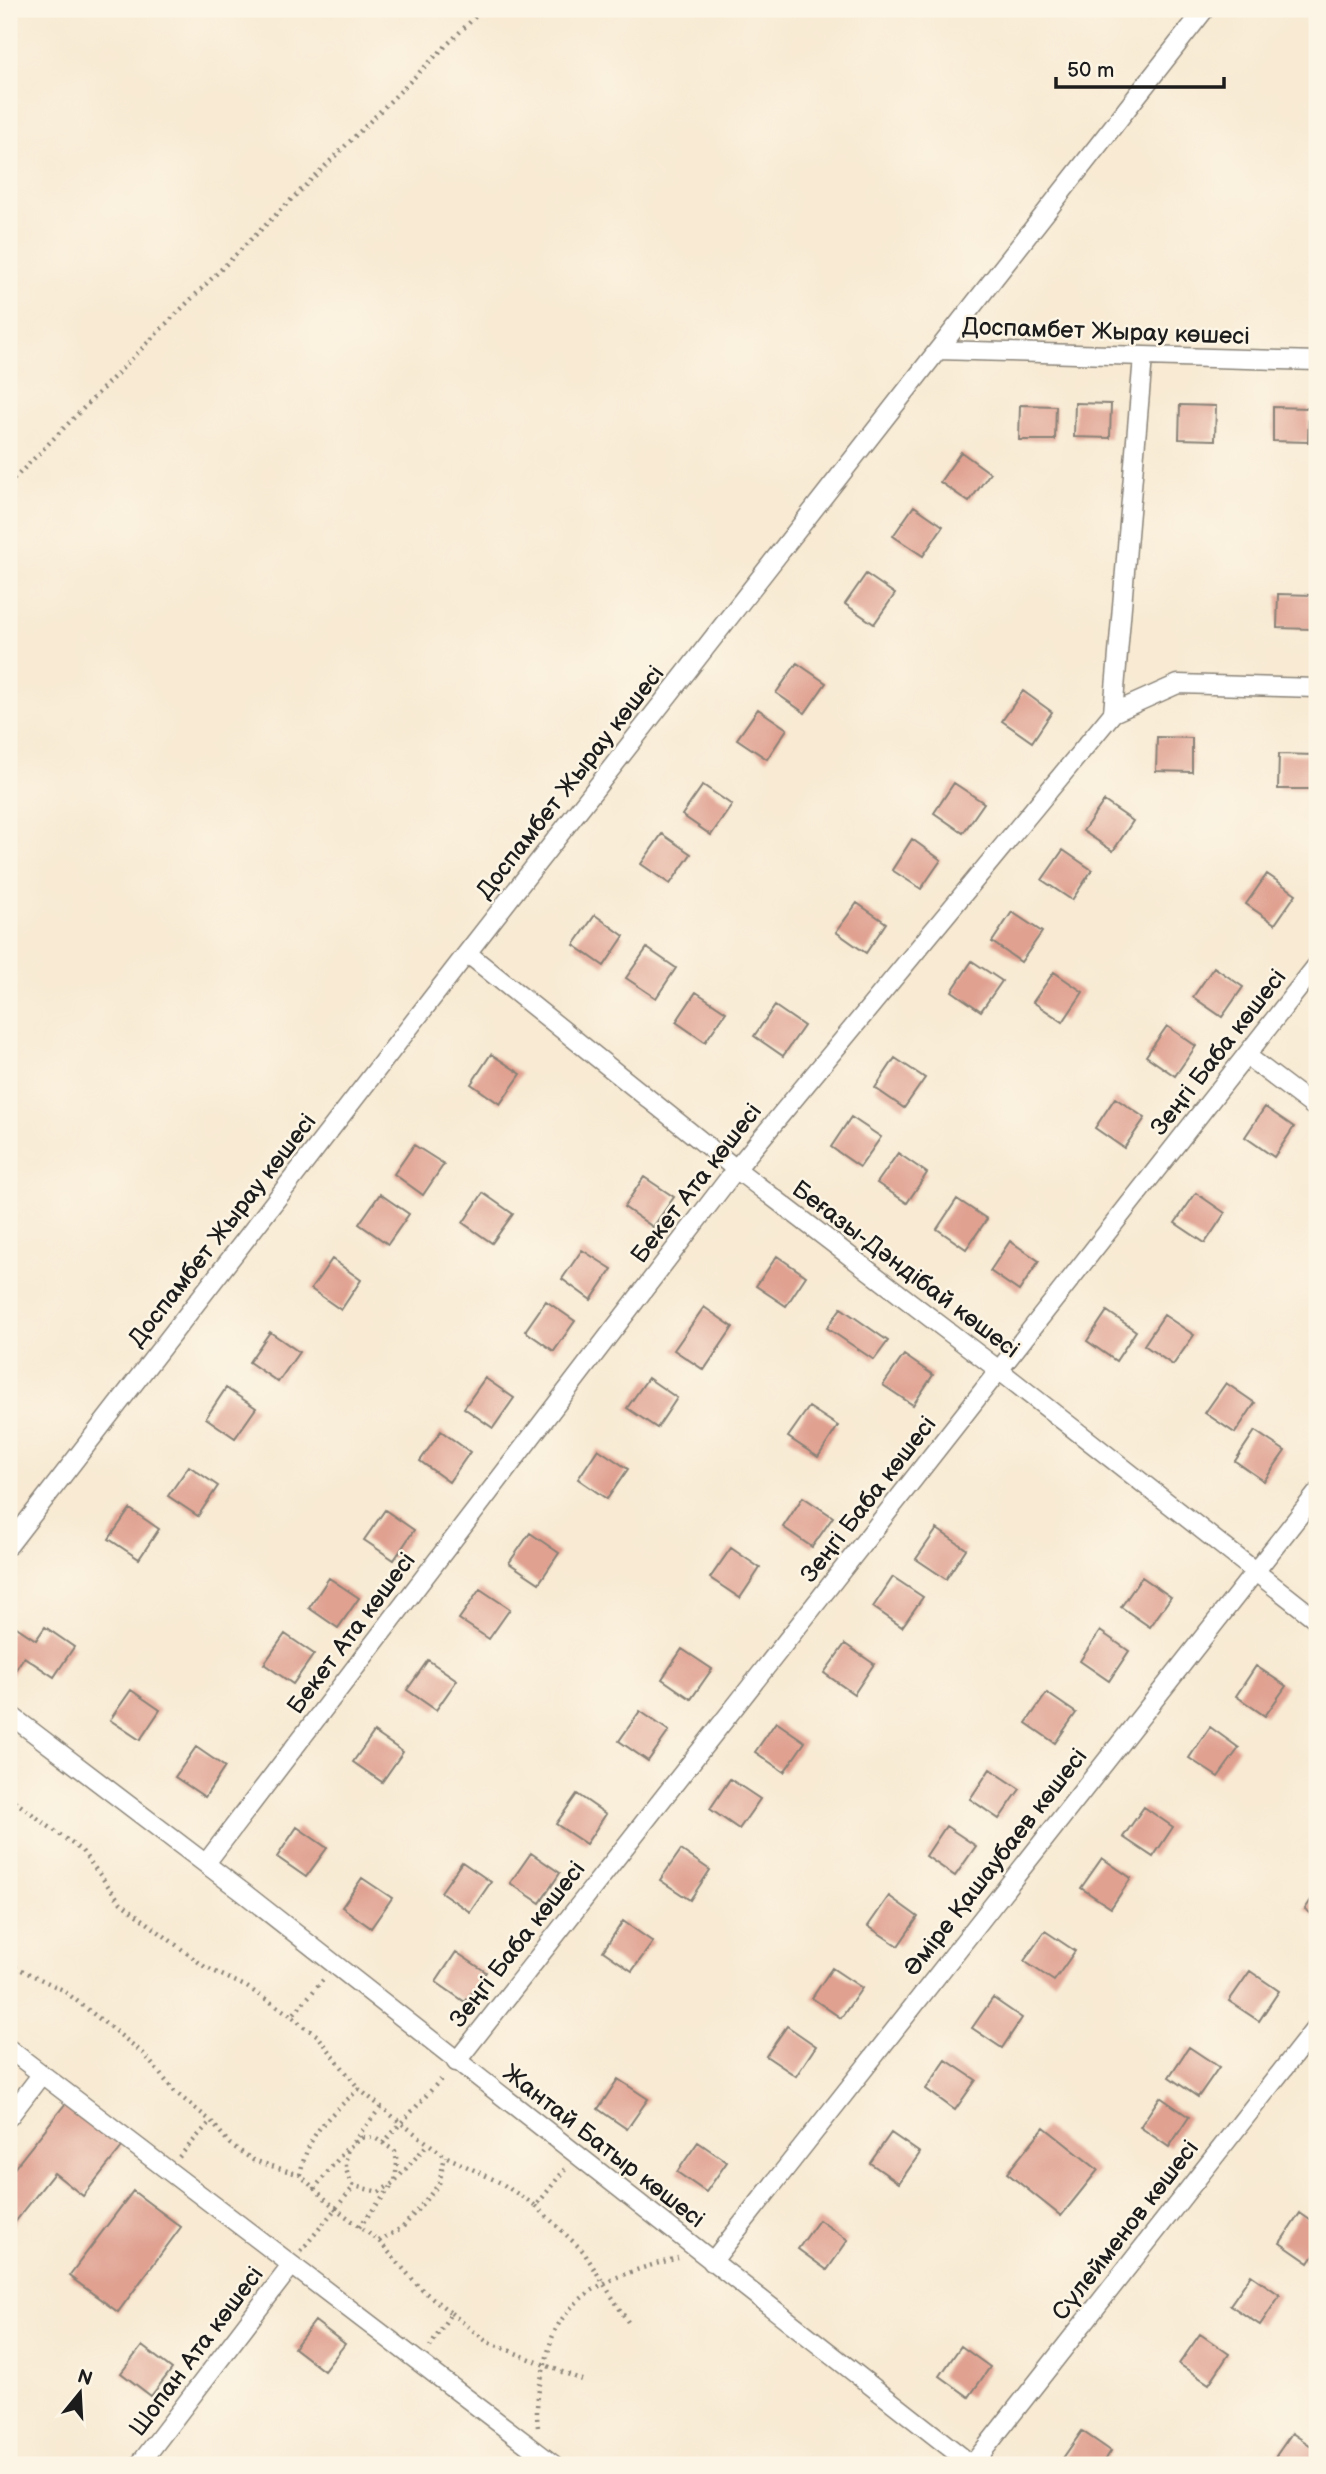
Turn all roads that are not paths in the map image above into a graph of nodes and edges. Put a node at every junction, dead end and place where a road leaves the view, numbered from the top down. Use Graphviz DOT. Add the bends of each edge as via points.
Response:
graph roads {
  1 [pos="1205,9"];
  2 [pos="938,350"];
  3 [pos="1143,357"];
  4 [pos="1317,361"];
  5 [pos="1317,688"];
  6 [pos="1113,713"];
  7 [pos="467,953"];
  8 [pos="1317,965"];
  9 [pos="1247,1055"];
  10 [pos="1317,1109"];
  11 [pos="736,1169"];
  12 [pos="1000,1371"];
  13 [pos="1317,1493"];
  14 [pos="9,1545"];
  15 [pos="1255,1571"];
  16 [pos="1317,1620"];
  17 [pos="9,1714"];
  18 [pos="206,1864"];
  19 [pos="1317,2026"];
  20 [pos="9,2049"];
  21 [pos="456,2062"];
  22 [pos="41,2075"];
  23 [pos="9,2117"];
  24 [pos="706,2257"];
  25 [pos="291,2266"];
  26 [pos="548,2460"];
  27 [pos="139,2465"];
  28 [pos="972,2465"];
  1 -- 2 [label="street"];
  2 -- 3 [label="street, Доспамбет Жырау көшесі"];
  2 -- 7 [label="street, Доспамбет Жырау көшесі"];
  3 -- 4 [label="street, Доспамбет Жырау көшесі"];
  3 -- 6 [label="street"];
  5 -- 6 [label="street, Бекет Ата көшесі" via="1178,684"];
  6 -- 11 [label="street, Бекет Ата көшесі"];
  7 -- 11 [label="street, Беғазы-Дәндібай көшесі"];
  7 -- 14 [label="street, Доспамбет Жырау көшесі"];
  8 -- 9 [label="street, Зеңгі Баба көшесі"];
  9 -- 10 [label="street"];
  9 -- 12 [label="street, Зеңгі Баба көшесі"];
  11 -- 12 [label="street, Беғазы-Дәндібай көшесі"];
  11 -- 18 [label="street, Бекет Ата көшесі"];
  12 -- 15 [label="street, Беғазы-Дәндібай көшесі"];
  12 -- 21 [label="street, Зеңгі Баба көшесі"];
  13 -- 15 [label="street, Әміре Қашаубаев көшесі"];
  15 -- 16 [label="street, Беғазы-Дәндібай көшесі"];
  15 -- 24 [label="street, Әміре Қашаубаев көшесі"];
  17 -- 18 [label="street, Жантай Батыр көшесі"];
  18 -- 21 [label="street, Жантай Батыр көшесі"];
  19 -- 28 [label="street, Сүлейменов көшесі"];
  20 -- 22 [label="street"];
  21 -- 24 [label="street, Жантай Батыр көшесі"];
  22 -- 23 [label="street"];
  22 -- 25 [label="street"];
  24 -- 28 [label="street, Жантай Батыр көшесі"];
  25 -- 26 [label="street"];
  25 -- 27 [label="street, Шопан Ата көшесі"];
}
